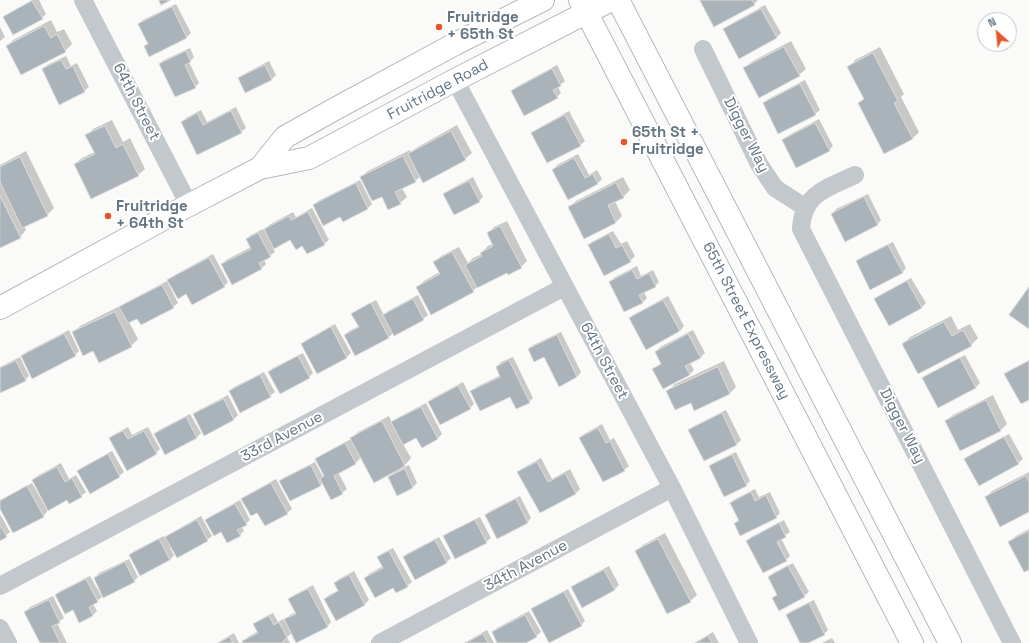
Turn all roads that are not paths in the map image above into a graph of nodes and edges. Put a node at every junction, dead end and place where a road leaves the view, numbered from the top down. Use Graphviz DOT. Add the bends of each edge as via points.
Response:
graph roads {
  1 [pos="83,0"];
  2 [pos="543,0"];
  3 [pos="611,0"];
  4 [pos="618,0"];
  5 [pos="583,6"];
  6 [pos="703,49"];
  7 [pos="455,80"];
  8 [pos="260,168"];
  9 [pos="855,175"];
  10 [pos="189,205"];
  11 [pos="806,208"];
  12 [pos="564,287"];
  13 [pos="0,308"];
  14 [pos="672,488"];
  15 [pos="0,586"];
  16 [pos="0,628"];
  17 [pos="8,643"];
  18 [pos="380,643"];
  19 [pos="749,643"];
  20 [pos="912,643"];
  21 [pos="950,643"];
  22 [pos="1012,643"];
  1 -- 10 [label="street, 64th Street"];
  2 -- 8 [label="main road, Fruitridge Road" via="448,47 285,137"];
  3 -- 5 [label="main road, Fruitridge Road"];
  4 -- 21 [label="main road"];
  5 -- 7 [label="main road, Fruitridge Road"];
  5 -- 20 [label="main road, 65th Street Expressway"];
  6 -- 11 [label="street, Digger Way" via="759,164 775,188"];
  7 -- 8 [label="main road, Fruitridge Road" via="309,158"];
  7 -- 12 [label="street, 64th Street"];
  8 -- 10 [label="main road, Fruitridge Road"];
  9 -- 11 [label="street, Digger Way" via="816,193"];
  10 -- 13 [label="main road, Fruitridge Road"];
  11 -- 22 [label="street, Digger Way" via="801,229"];
  12 -- 14 [label="street, 64th Street"];
  12 -- 15 [label="street, 33rd Avenue"];
  14 -- 18 [label="street, 34th Avenue"];
  14 -- 19 [label="street, 64th Street"];
  16 -- 17 [label="street"];
}
